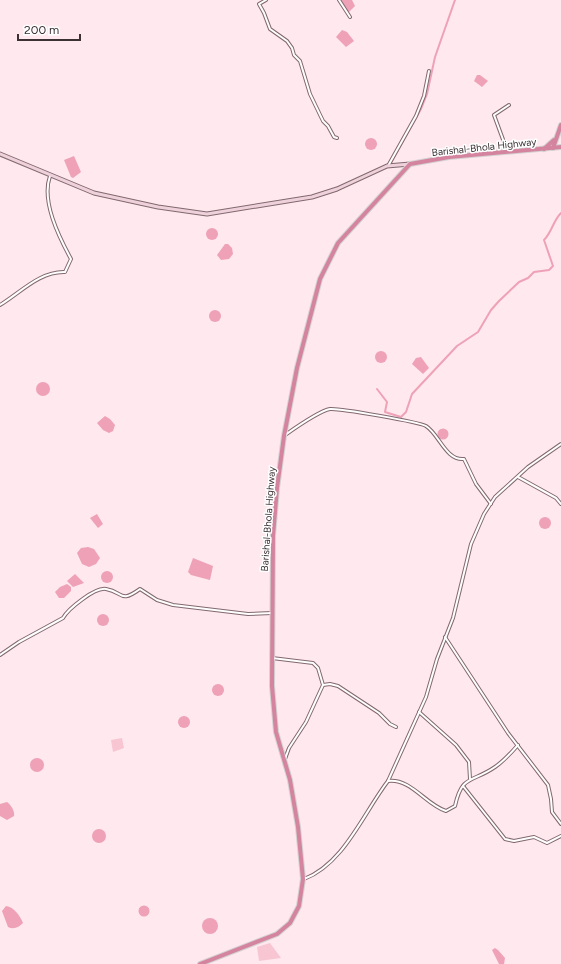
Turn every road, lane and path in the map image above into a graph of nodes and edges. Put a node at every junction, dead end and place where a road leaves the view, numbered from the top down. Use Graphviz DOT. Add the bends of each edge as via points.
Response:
graph roads {
  1 [pos="266,0"];
  2 [pos="339,0"];
  3 [pos="350,17"];
  4 [pos="429,70"];
  5 [pos="509,106"];
  6 [pos="561,125"];
  7 [pos="336,138"];
  8 [pos="556,138"];
  9 [pos="561,147"];
  10 [pos="552,148"];
  11 [pos="543,149"];
  12 [pos="505,152"];
  13 [pos="0,154"];
  14 [pos="410,164"];
  15 [pos="387,166"];
  16 [pos="50,176"];
  17 [pos="0,305"];
  18 [pos="284,436"];
  19 [pos="561,444"];
  20 [pos="518,476"];
  21 [pos="491,504"];
  22 [pos="561,504"];
  23 [pos="272,613"];
  24 [pos="445,637"];
  25 [pos="0,655"];
  26 [pos="271,658"];
  27 [pos="323,685"];
  28 [pos="419,712"];
  29 [pos="396,727"];
  30 [pos="518,745"];
  31 [pos="285,760"];
  32 [pos="470,780"];
  33 [pos="388,781"];
  34 [pos="462,786"];
  35 [pos="561,824"];
  36 [pos="561,836"];
  37 [pos="303,879"];
  38 [pos="200,964"];
  1 -- 7 [label="street" via="258,4 269,26 292,48 300,61 310,94 323,121"];
  2 -- 3 [label="street"];
  4 -- 15 [label="street" via="424,96 416,116"];
  5 -- 12 [label="street" via="494,115"];
  6 -- 8 [label="highway, Barishal-Bhola Highway"];
  8 -- 9 [label="highway"];
  8 -- 10 [label="highway, Barishal-Bhola Highway"];
  8 -- 11 [label="highway"];
  9 -- 10 [label="highway, Barishal-Bhola Highway"];
  10 -- 11 [label="highway, Barishal-Bhola Highway"];
  11 -- 12 [label="highway, Barishal-Bhola Highway"];
  12 -- 14 [label="highway, Barishal-Bhola Highway" via="449,157"];
  13 -- 16 [label="main road"];
  14 -- 15 [label="main road"];
  14 -- 18 [label="highway, Barishal-Bhola Highway" via="338,243 320,279 297,368"];
  15 -- 16 [label="main road" via="337,189 312,197 207,214 104,196"];
  16 -- 17 [label="street" via="48,190 51,213 56,232 71,259 68,267 65,272 35,281"];
  18 -- 21 [label="street" via="329,409 344,409 425,425 455,458 464,459 476,484"];
  18 -- 23 [label="highway, Barishal-Bhola Highway" via="276,488"];
  19 -- 20 [label="street"];
  20 -- 21 [label="street" via="495,496"];
  20 -- 22 [label="street" via="556,498"];
  21 -- 24 [label="street" via="471,544 453,618"];
  23 -- 25 [label="street" via="248,614 173,605 157,600 140,590 131,596 123,597 106,589 98,590 67,610 63,618"];
  23 -- 26 [label="highway, Barishal-Bhola Highway"];
  24 -- 28 [label="street"];
  24 -- 30 [label="street"];
  26 -- 27 [label="street" via="313,663 318,668"];
  26 -- 31 [label="highway, Barishal-Bhola Highway" via="276,732"];
  27 -- 29 [label="street" via="338,686"];
  27 -- 31 [label="street"];
  28 -- 32 [label="street" via="456,746 469,762"];
  28 -- 33 [label="street"];
  30 -- 32 [label="street" via="497,766"];
  30 -- 35 [label="street" via="548,785 552,812"];
  31 -- 37 [label="highway, Barishal-Bhola Highway" via="298,827"];
  32 -- 34 [label="street"];
  33 -- 34 [label="street" via="395,780 410,786 437,808 446,811 455,806"];
  33 -- 37 [label="street" via="340,852 316,873"];
  34 -- 36 [label="street" via="505,839 514,841 534,837 547,843"];
  37 -- 38 [label="highway, Barishal-Bhola Highway" via="300,906 290,923 277,934"];
}
